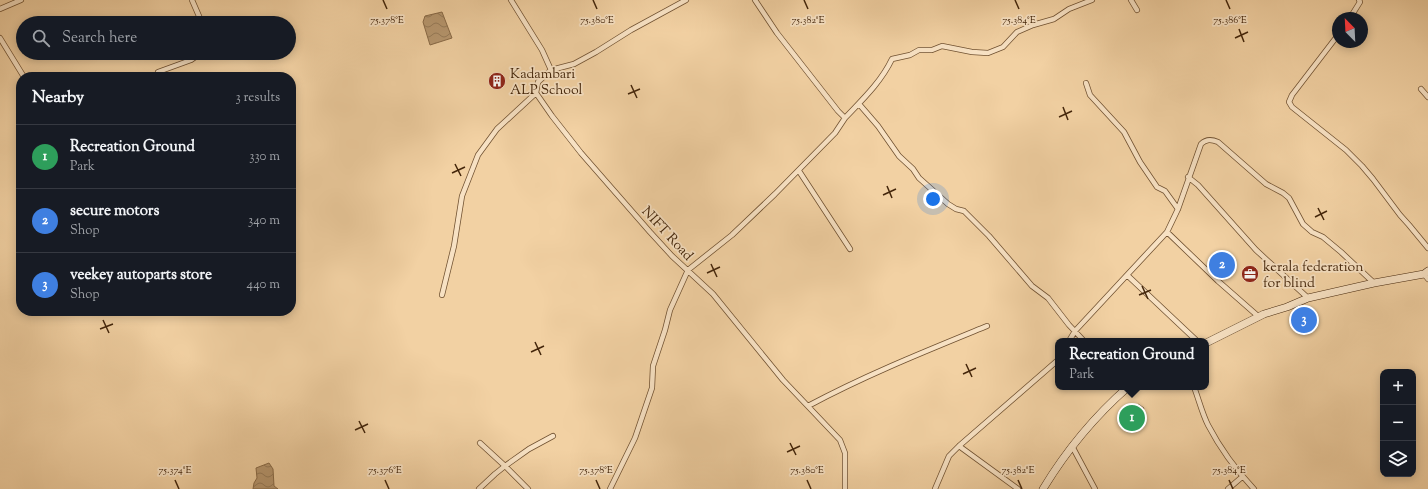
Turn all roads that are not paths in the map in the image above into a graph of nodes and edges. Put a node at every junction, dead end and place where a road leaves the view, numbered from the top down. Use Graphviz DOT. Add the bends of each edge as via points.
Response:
graph roads {
  1 [pos="21,0"];
  2 [pos="192,0"];
  3 [pos="511,0"];
  4 [pos="686,0"];
  5 [pos="755,0"];
  6 [pos="1092,0"];
  7 [pos="1131,0"];
  8 [pos="1359,0"];
  9 [pos="0,9"];
  10 [pos="1137,10"];
  11 [pos="1354,12"];
  12 [pos="199,16"];
  13 [pos="0,38"];
  14 [pos="1332,43"];
  15 [pos="191,60"];
  16 [pos="551,70"];
  17 [pos="21,72"];
  18 [pos="158,72"];
  19 [pos="1086,83"];
  20 [pos="1421,89"];
  21 [pos="536,93"];
  22 [pos="1428,97"];
  23 [pos="859,104"];
  24 [pos="845,118"];
  25 [pos="799,170"];
  26 [pos="1188,177"];
  27 [pos="1178,209"];
  28 [pos="1167,232"];
  29 [pos="1428,248"];
  30 [pos="850,249"];
  31 [pos="688,270"];
  32 [pos="1127,275"];
  33 [pos="1427,275"];
  34 [pos="1374,283"];
  35 [pos="442,295"];
  36 [pos="1308,298"];
  37 [pos="1259,317"];
  38 [pos="987,326"];
  39 [pos="1075,331"];
  40 [pos="1071,338"];
  41 [pos="1081,338"];
  42 [pos="1194,338"];
  43 [pos="1209,342"];
  44 [pos="1055,363"];
  45 [pos="1125,390"];
  46 [pos="1195,390"];
  47 [pos="808,406"];
  48 [pos="553,436"];
  49 [pos="480,443"];
  50 [pos="959,446"];
  51 [pos="1072,446"];
  52 [pos="506,466"];
  53 [pos="1242,477"];
  54 [pos="479,489"];
  55 [pos="528,489"];
  56 [pos="610,489"];
  57 [pos="845,489"];
  58 [pos="935,489"];
  59 [pos="1018,489"];
  60 [pos="1043,489"];
  61 [pos="1095,489"];
  62 [pos="1228,489"];
  63 [pos="1254,489"];
  1 -- 9 [label="street"];
  2 -- 12 [label="street"];
  3 -- 16 [label="street" via="542,50"];
  4 -- 16 [label="street" via="574,64"];
  5 -- 24 [label="street" via="777,33"];
  6 -- 23 [label="street" via="1069,9 1054,19 1017,32 1003,47 988,53 942,46 892,59 875,86"];
  7 -- 10 [label="street"];
  8 -- 11 [label="street"];
  13 -- 17 [label="street"];
  14 -- 29 [label="street" via="1289,102 1362,166"];
  15 -- 18 [label="street"];
  16 -- 21 [label="street" via="538,82"];
  19 -- 27 [label="street" via="1090,94 1124,132 1157,187 1165,191"];
  20 -- 22 [label="street"];
  21 -- 31 [label="street, NIFT Road" via="581,153 650,232"];
  21 -- 35 [label="street" via="497,129 478,155 462,196 454,246"];
  23 -- 24 [label="street"];
  23 -- 39 [label="street" via="919,178 948,204 964,211 1032,286 1048,298"];
  24 -- 25 [label="street" via="835,133"];
  25 -- 30 [label="street"];
  25 -- 31 [label="street" via="742,226"];
  26 -- 27 [label="street"];
  26 -- 34 [label="street" via="1201,144 1208,140 1218,142 1266,184 1289,198 1303,224 1323,237"];
  26 -- 36 [label="street" via="1256,250"];
  27 -- 28 [label="street"];
  28 -- 32 [label="street"];
  28 -- 37 [label="street"];
  31 -- 47 [label="street, NIFT Road" via="713,294 783,380"];
  31 -- 56 [label="street" via="670,310 653,366 652,388 635,438"];
  32 -- 39 [label="street"];
  32 -- 42 [label="street"];
  33 -- 34 [label="main road"];
  34 -- 36 [label="main road"];
  36 -- 37 [label="main road"];
  37 -- 43 [label="main road"];
  38 -- 47 [label="street" via="894,364"];
  39 -- 40 [label="street"];
  39 -- 41 [label="street"];
  44 -- 50 [label="street"];
  45 -- 51 [label="main road"];
  46 -- 53 [label="street" via="1208,424"];
  47 -- 57 [label="street, NIFT Road" via="840,440 845,452"];
  48 -- 52 [label="street" via="528,449"];
  49 -- 52 [label="street"];
  50 -- 58 [label="street" via="949,456"];
  50 -- 59 [label="street"];
  51 -- 60 [label="main road"];
  51 -- 61 [label="street"];
  52 -- 54 [label="street"];
  52 -- 55 [label="street"];
  53 -- 62 [label="street"];
  53 -- 63 [label="street"];
}
